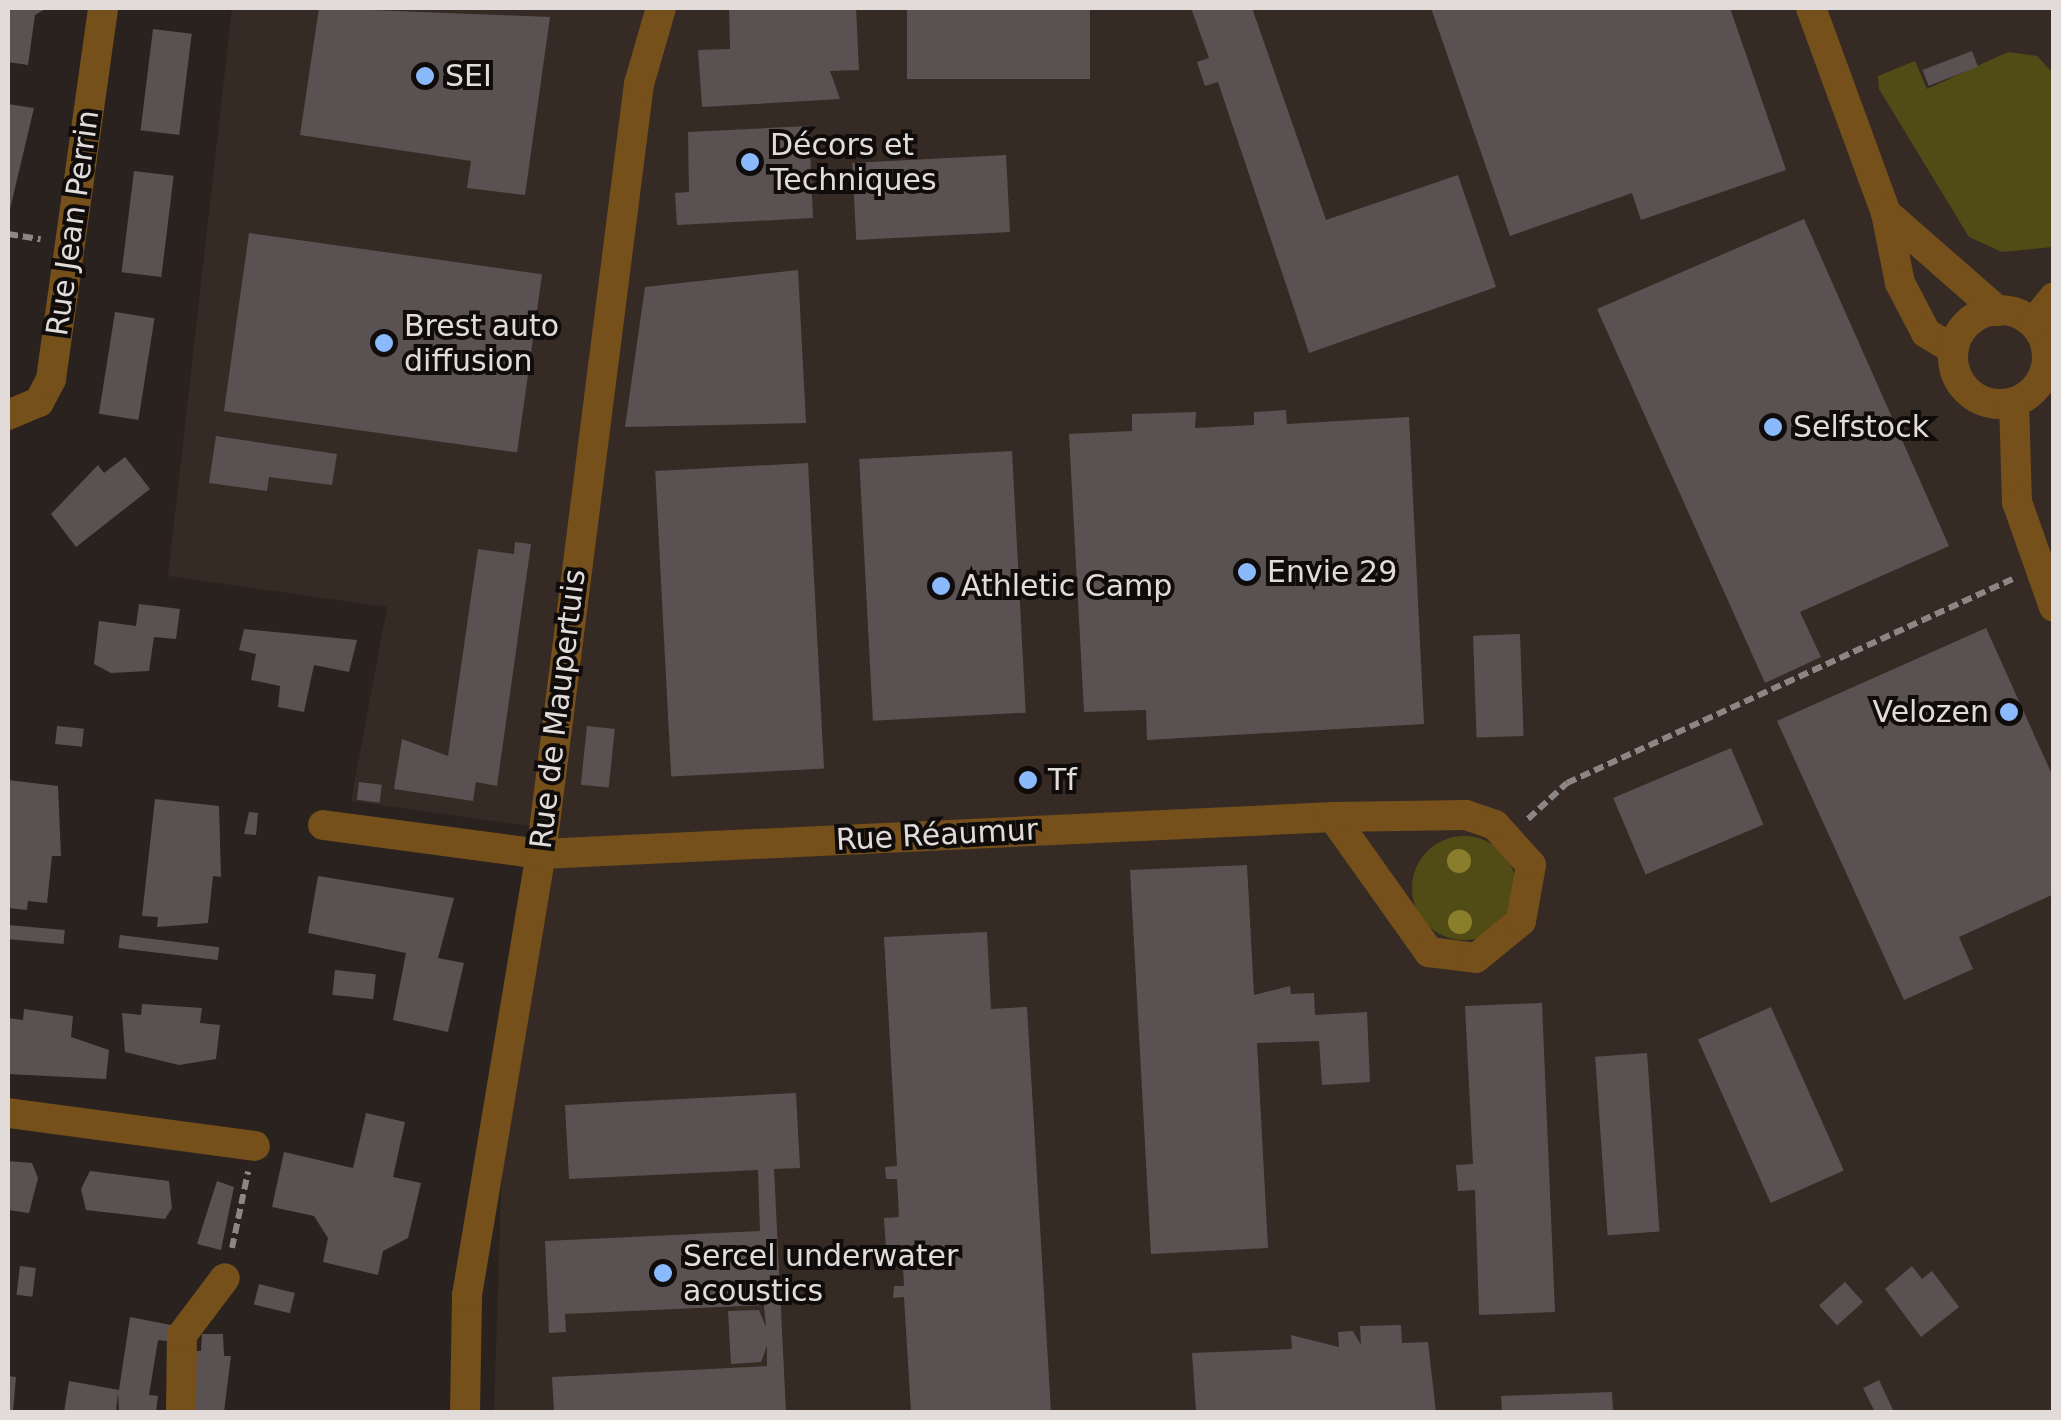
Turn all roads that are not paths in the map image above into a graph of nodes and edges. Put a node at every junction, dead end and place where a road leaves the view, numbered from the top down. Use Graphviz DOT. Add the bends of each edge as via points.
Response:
graph roads {
  1 [pos="104,8"];
  2 [pos="662,8"];
  3 [pos="1811,8"];
  4 [pos="1886,214"];
  5 [pos="2054,296"];
  6 [pos="1998,311"];
  7 [pos="2032,323"];
  8 [pos="1954,349"];
  9 [pos="2014,402"];
  10 [pos="8,414"];
  11 [pos="2054,607"];
  12 [pos="1333,817"];
  13 [pos="323,825"];
  14 [pos="541,854"];
  15 [pos="8,1114"];
  16 [pos="255,1146"];
  17 [pos="225,1278"];
  18 [pos="182,1412"];
  19 [pos="465,1412"];
  1 -- 10 [label="street, Rue Jean Perrin" via="51,378 39,402"];
  2 -- 14 [label="street, Rue de Maupertuis" via="639,84"];
  3 -- 4 [label="street"];
  4 -- 6 [label="street"];
  4 -- 8 [label="street" via="1913,310 1926,333"];
  5 -- 7 [label="street"];
  6 -- 7 [label="street"];
  6 -- 8 [label="street" via="1971,320"];
  7 -- 9 [label="street" via="2045,369"];
  8 -- 9 [label="street" via="1967,390"];
  9 -- 11 [label="street" via="2016,502"];
  12 -- 12 [label="street, Rue Réaumur" via="1417,941 1454,962 1494,946 1527,910 1530,865 1510,836 1466,815"];
  12 -- 14 [label="street, Rue Réaumur"];
  13 -- 14 [label="street, Rue Réaumur"];
  14 -- 19 [label="street, Rue de Maupertuis" via="467,1295"];
  15 -- 16 [label="street"];
  17 -- 18 [label="street" via="182,1335"];
}
